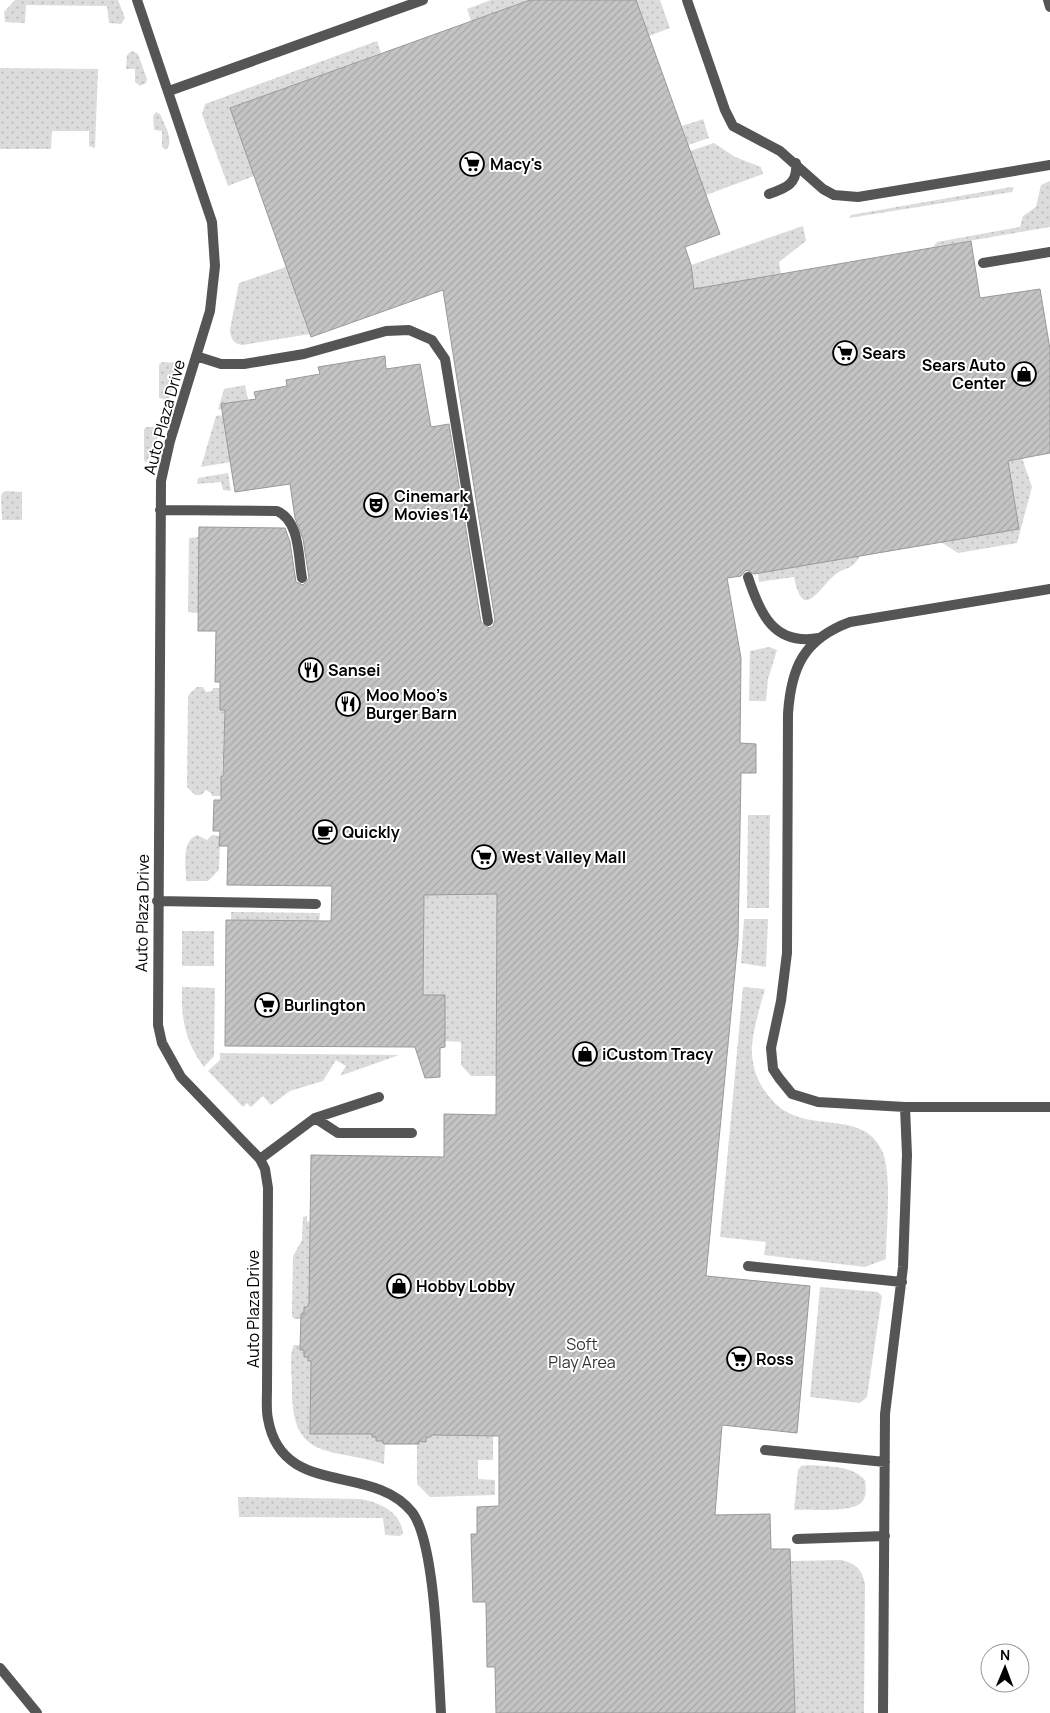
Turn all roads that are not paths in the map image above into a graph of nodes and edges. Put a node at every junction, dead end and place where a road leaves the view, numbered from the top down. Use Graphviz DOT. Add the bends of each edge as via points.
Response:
graph roads {
  1 [pos="137,0"];
  2 [pos="423,0"];
  3 [pos="687,0"];
  4 [pos="1048,0"];
  5 [pos="1050,7"];
  6 [pos="168,91"];
  7 [pos="796,163"];
  8 [pos="1050,165"];
  9 [pos="768,194"];
  10 [pos="1050,252"];
  11 [pos="983,263"];
  12 [pos="196,356"];
  13 [pos="160,510"];
  14 [pos="748,577"];
  15 [pos="302,578"];
  16 [pos="1050,588"];
  17 [pos="488,621"];
  18 [pos="819,638"];
  19 [pos="157,901"];
  20 [pos="316,904"];
  21 [pos="379,1097"];
  22 [pos="904,1107"];
  23 [pos="1050,1107"];
  24 [pos="314,1118"];
  25 [pos="412,1133"];
  26 [pos="260,1159"];
  27 [pos="748,1266"];
  28 [pos="902,1282"];
  29 [pos="765,1450"];
  30 [pos="885,1462"];
  31 [pos="885,1536"];
  32 [pos="797,1538"];
  33 [pos="0,1668"];
  34 [pos="4,1679"];
  35 [pos="37,1713"];
  36 [pos="441,1713"];
  37 [pos="884,1713"];
  1 -- 6 [label="lane, Auto Plaza Drive"];
  2 -- 6 [label="lane"];
  3 -- 7 [label="lane" via="725,110 734,126"];
  4 -- 5 [label="lane"];
  6 -- 12 [label="lane, Auto Plaza Drive" via="202,189 215,246 214,290"];
  7 -- 8 [label="lane" via="834,195 858,197"];
  7 -- 9 [label="lane" via="794,181 786,188"];
  10 -- 11 [label="lane"];
  12 -- 13 [label="lane, Auto Plaza Drive" via="162,469"];
  12 -- 17 [label="lane" via="221,364 244,364 304,354 386,331 409,330 432,340 445,359"];
  13 -- 15 [label="lane" via="277,510 294,528"];
  13 -- 19 [label="lane, Auto Plaza Drive"];
  14 -- 18 [label="lane" via="757,606 769,624 802,641"];
  16 -- 18 [label="lane" via="850,622"];
  18 -- 22 [label="lane" via="798,664 789,694 787,953 771,1059 773,1069 785,1087 804,1099"];
  19 -- 20 [label="lane"];
  19 -- 26 [label="lane, Auto Plaza Drive" via="157,1008 162,1043 180,1077"];
  21 -- 24 [label="lane"];
  22 -- 23 [label="lane"];
  22 -- 28 [label="lane" via="907,1155"];
  24 -- 25 [label="lane" via="338,1133"];
  24 -- 26 [label="lane"];
  26 -- 36 [label="lane, Auto Plaza Drive" via="268,1188 267,1389 268,1419 273,1436 283,1453 310,1473 378,1488 412,1512 427,1549"];
  27 -- 28 [label="lane"];
  28 -- 30 [label="lane" via="887,1391"];
  29 -- 30 [label="lane"];
  30 -- 31 [label="lane"];
  31 -- 32 [label="lane"];
  31 -- 37 [label="lane"];
  33 -- 34 [label="lane"];
  34 -- 35 [label="lane"];
}
